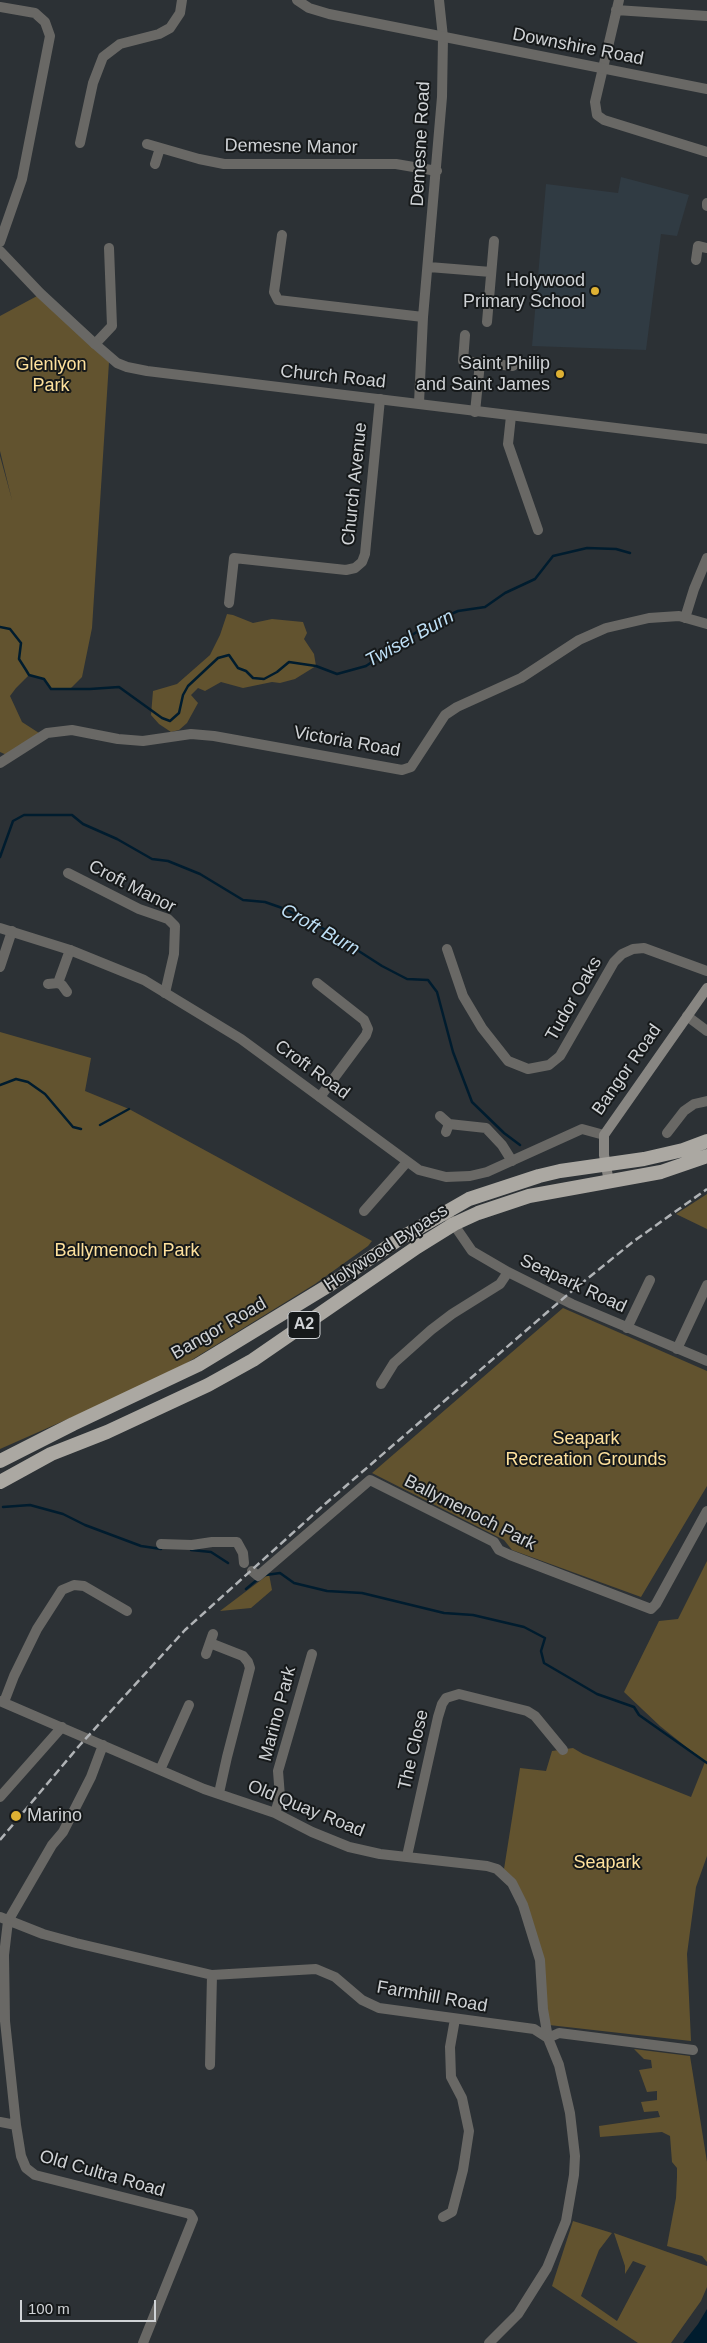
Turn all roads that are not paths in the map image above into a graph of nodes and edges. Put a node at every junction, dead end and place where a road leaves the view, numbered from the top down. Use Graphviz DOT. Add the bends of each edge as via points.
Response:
graph roads {
  1 [pos="182,0"];
  2 [pos="297,0"];
  3 [pos="439,0"];
  4 [pos="617,5"];
  5 [pos="0,7"];
  6 [pos="707,16"];
  7 [pos="443,37"];
  8 [pos="601,68"];
  9 [pos="707,89"];
  10 [pos="80,143"];
  11 [pos="147,144"];
  12 [pos="160,148"];
  13 [pos="707,152"];
  14 [pos="155,164"];
  15 [pos="437,171"];
  16 [pos="282,236"];
  17 [pos="0,242"];
  18 [pos="494,242"];
  19 [pos="109,248"];
  20 [pos="707,248"];
  21 [pos="0,251"];
  22 [pos="696,260"];
  23 [pos="429,267"];
  24 [pos="491,272"];
  25 [pos="423,317"];
  26 [pos="487,322"];
  27 [pos="465,335"];
  28 [pos="95,344"];
  29 [pos="480,362"];
  30 [pos="513,366"];
  31 [pos="380,399"];
  32 [pos="419,404"];
  33 [pos="475,412"];
  34 [pos="511,416"];
  35 [pos="707,439"];
  36 [pos="538,530"];
  37 [pos="707,558"];
  38 [pos="229,603"];
  39 [pos="685,618"];
  40 [pos="707,624"];
  41 [pos="0,763"];
  42 [pos="68,873"];
  43 [pos="0,928"];
  44 [pos="12,931"];
  45 [pos="447,949"];
  46 [pos="70,950"];
  47 [pos="0,967"];
  48 [pos="707,971"];
  49 [pos="317,983"];
  50 [pos="707,988"];
  51 [pos="67,992"];
  52 [pos="165,993"];
  53 [pos="687,1016"];
  54 [pos="707,1032"];
  55 [pos="320,1097"];
  56 [pos="707,1101"];
  57 [pos="440,1116"];
  58 [pos="666,1133"];
  59 [pos="604,1135"];
  60 [pos="707,1141"];
  61 [pos="707,1156"];
  62 [pos="512,1161"];
  63 [pos="406,1162"];
  64 [pos="606,1164"];
  65 [pos="609,1182"];
  66 [pos="446,1210"];
  67 [pos="364,1211"];
  68 [pos="454,1224"];
  69 [pos="508,1272"];
  70 [pos="650,1280"];
  71 [pos="707,1286"];
  72 [pos="627,1328"];
  73 [pos="677,1349"];
  74 [pos="707,1361"];
  75 [pos="381,1376"];
  76 [pos="0,1461"];
  77 [pos="0,1482"];
  78 [pos="707,1511"];
  79 [pos="160,1544"];
  80 [pos="244,1563"];
  81 [pos="252,1570"];
  82 [pos="127,1611"];
  83 [pos="206,1654"];
  84 [pos="312,1654"];
  85 [pos="2,1702"];
  86 [pos="189,1705"];
  87 [pos="66,1729"];
  88 [pos="103,1745"];
  89 [pos="563,1750"];
  90 [pos="160,1770"];
  91 [pos="219,1793"];
  92 [pos="0,1797"];
  93 [pos="275,1813"];
  94 [pos="407,1856"];
  95 [pos="4,1919"];
  96 [pos="212,1974"];
  97 [pos="455,2018"];
  98 [pos="548,2038"];
  99 [pos="693,2050"];
  100 [pos="210,2065"];
  101 [pos="0,2122"];
  102 [pos="16,2125"];
  103 [pos="443,2217"];
  104 [pos="143,2343"];
  105 [pos="489,2343"];
  1 -- 10 [label="street" via="180,13 170,28 120,44 103,57 93,83"];
  2 -- 7 [label="street" via="315,11"];
  3 -- 7 [label="street, Demesne Road"];
  4 -- 6 [label="street"];
  4 -- 8 [label="street"];
  5 -- 17 [label="street" via="35,13 45,22 50,36 22,179"];
  7 -- 8 [label="street, Downshire Road"];
  7 -- 15 [label="street, Demesne Road"];
  8 -- 9 [label="street, Downshire Road"];
  8 -- 13 [label="street" via="594,105 600,118"];
  11 -- 12 [label="street, Demesne Manor"];
  12 -- 14 [label="street"];
  12 -- 15 [label="street, Demesne Manor" via="224,164 396,164"];
  15 -- 23 [label="street, Demesne Road"];
  16 -- 25 [label="street" via="274,292 278,300"];
  18 -- 24 [label="street"];
  19 -- 28 [label="street" via="112,326"];
  20 -- 22 [label="street" via="698,246"];
  21 -- 28 [label="street, Church Road"];
  23 -- 24 [label="street"];
  23 -- 25 [label="street, Demesne Road"];
  24 -- 26 [label="street"];
  25 -- 32 [label="street, Demesne Road"];
  27 -- 29 [label="street" via="463,361"];
  28 -- 31 [label="street, Church Road" via="117,362 148,371"];
  29 -- 30 [label="street"];
  29 -- 33 [label="street"];
  31 -- 32 [label="street, Church Road"];
  31 -- 38 [label="street, Church Avenue" via="365,554 359,565 346,570 234,558"];
  32 -- 33 [label="street, Church Road"];
  33 -- 34 [label="street, Church Road"];
  34 -- 35 [label="street, Church Road"];
  34 -- 36 [label="street" via="508,444"];
  37 -- 39 [label="street"];
  39 -- 40 [label="street, Victoria Road"];
  39 -- 41 [label="street, Victoria Road" via="664,616 635,620 579,640 521,678 457,707 445,716 411,767 402,770 214,736 192,734 142,741 72,730 47,733"];
  42 -- 52 [label="street, Croft Manor" via="139,909 168,919 175,926 174,954"];
  43 -- 44 [label="street, Croft Road"];
  44 -- 46 [label="street, Croft Road"];
  44 -- 47 [label="street"];
  45 -- 48 [label="street, Tudor Oaks" via="460,989 482,1028 508,1061 528,1069 542,1068 560,1056 614,962 622,954 644,948"];
  46 -- 51 [label="street" via="53,984 62,985"];
  46 -- 52 [label="street, Croft Road" via="144,980"];
  49 -- 55 [label="street" via="364,1020 368,1029"];
  50 -- 53 [label="main road, Bangor Road"];
  52 -- 55 [label="street, Croft Road" via="241,1039"];
  53 -- 54 [label="street"];
  53 -- 59 [label="main road, Bangor Road"];
  55 -- 63 [label="street, Croft Road"];
  56 -- 58 [label="street" via="689,1107 680,1122"];
  57 -- 62 [label="street" via="447,1128 486,1128"];
  59 -- 62 [label="street, Croft Road" via="582,1129"];
  59 -- 64 [label="main road, Bangor Road"];
  60 -- 64 [label="highway, Holywood Bypass / A2" via="644,1160"];
  61 -- 65 [label="highway, Holywood Bypass / A2" via="661,1172"];
  62 -- 63 [label="street, Croft Road" via="487,1172 457,1177 431,1174"];
  63 -- 67 [label="street"];
  64 -- 65 [label="main road, Bangor Road"];
  64 -- 66 [label="highway, Holywood Bypass / A2" via="560,1171 520,1182"];
  65 -- 68 [label="highway, Holywood Bypass / A2" via="514,1200"];
  66 -- 68 [label="street, Seapark Road"];
  66 -- 76 [label="highway, Bangor Road / A2" via="198,1365"];
  68 -- 69 [label="street, Seapark Road" via="472,1251"];
  68 -- 77 [label="highway, Holywood Bypass / A2" via="253,1360 208,1385 51,1454"];
  69 -- 72 [label="street, Seapark Road" via="548,1294"];
  69 -- 75 [label="street" via="500,1284 431,1330"];
  70 -- 72 [label="street"];
  71 -- 73 [label="street"];
  72 -- 73 [label="street, Seapark Road"];
  73 -- 74 [label="street, Seapark Road"];
  78 -- 81 [label="street, Ballymenoch Park" via="651,1608 499,1550 494,1542 370,1480 258,1576"];
  79 -- 80 [label="street" via="237,1542"];
  82 -- 85 [label="street" via="84,1586 74,1585 62,1590 37,1629"];
  83 -- 91 [label="street" via="212,1638 243,1656 250,1668"];
  84 -- 93 [label="street, Marino Park" via="278,1771 280,1797"];
  85 -- 87 [label="street, Old Quay Road"];
  86 -- 90 [label="street"];
  87 -- 88 [label="street, Old Quay Road"];
  87 -- 92 [label="street"];
  88 -- 90 [label="street, Old Quay Road"];
  88 -- 95 [label="street" via="63,1832"];
  89 -- 94 [label="street, The Close" via="528,1711 460,1694 446,1698 438,1717"];
  90 -- 91 [label="street, Old Quay Road"];
  91 -- 93 [label="street, Old Quay Road"];
  93 -- 94 [label="street, Old Quay Road" via="349,1846 380,1854"];
  94 -- 98 [label="street, Old Quay Road" via="487,1866 497,1869 512,1883 523,1905 540,1960"];
  95 -- 96 [label="street, Farmhill Road" via="76,1943"];
  95 -- 102 [label="street, Old Cultra Road" via="4,1991"];
  96 -- 97 [label="street, Farmhill Road" via="316,1970 335,1977 373,2006"];
  96 -- 100 [label="street"];
  97 -- 98 [label="street, Farmhill Road" via="534,2029"];
  97 -- 103 [label="street" via="450,2046 451,2077 462,2098 469,2131 452,2212"];
  98 -- 99 [label="street" via="559,2033"];
  98 -- 105 [label="street, Old Quay Road" via="559,2065 570,2113 575,2156 569,2207 555,2252 538,2284 518,2314"];
  101 -- 102 [label="street"];
  102 -- 104 [label="street, Old Cultra Road" via="22,2160 35,2175 190,2214 193,2219"];
}
